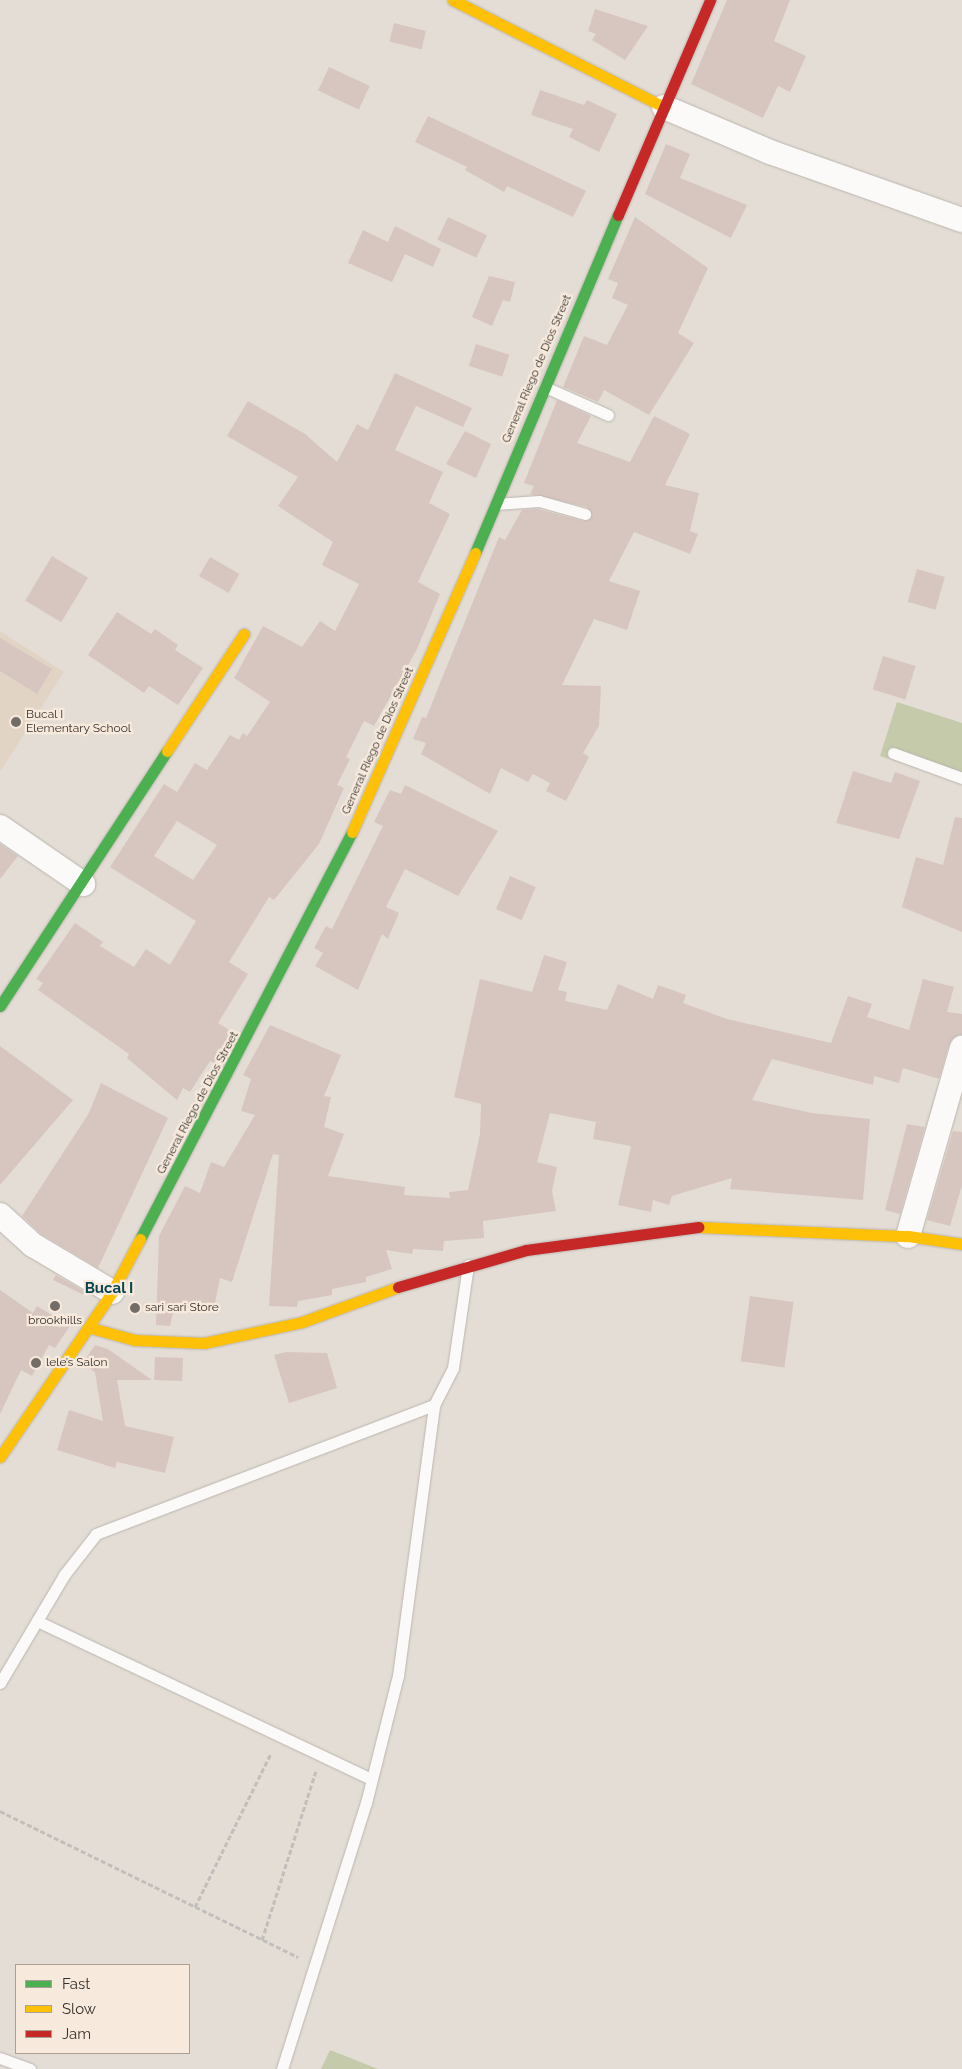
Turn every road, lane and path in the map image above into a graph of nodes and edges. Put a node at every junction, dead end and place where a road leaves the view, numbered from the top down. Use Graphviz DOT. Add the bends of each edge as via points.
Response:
graph roads {
  1 [pos="454,0"];
  2 [pos="710,0"];
  3 [pos="664,107"];
  4 [pos="962,220"];
  5 [pos="544,387"];
  6 [pos="608,414"];
  7 [pos="495,504"];
  8 [pos="585,514"];
  9 [pos="244,634"];
  10 [pos="893,754"];
  11 [pos="962,778"];
  12 [pos="0,827"];
  13 [pos="83,884"];
  14 [pos="0,1006"];
  15 [pos="962,1048"];
  16 [pos="0,1215"];
  17 [pos="908,1236"];
  18 [pos="962,1244"];
  19 [pos="468,1265"];
  20 [pos="112,1292"];
  21 [pos="91,1328"];
  22 [pos="434,1405"];
  23 [pos="0,1457"];
  24 [pos="37,1621"];
  25 [pos="0,1683"];
  26 [pos="279,1735"];
  27 [pos="321,1754"];
  28 [pos="372,1779"];
  29 [pos="0,1811"];
  30 [pos="195,1907"];
  31 [pos="262,1940"];
  32 [pos="316,1966"];
  33 [pos="0,2058"];
  34 [pos="30,2069"];
  35 [pos="282,2069"];
  1 -- 3 [label="street"];
  2 -- 3 [label="street, General Riego de Dios Street"];
  3 -- 4 [label="street" via="770,152"];
  3 -- 5 [label="street, General Riego de Dios Street"];
  5 -- 6 [label="lane"];
  5 -- 7 [label="street, General Riego de Dios Street"];
  7 -- 8 [label="lane" via="539,501"];
  7 -- 20 [label="street, General Riego de Dios Street" via="389,755 337,864"];
  9 -- 13 [label="street"];
  10 -- 11 [label="lane"];
  12 -- 13 [label="street"];
  13 -- 14 [label="street"];
  15 -- 17 [label="street"];
  16 -- 20 [label="street" via="33,1245"];
  17 -- 18 [label="street"];
  17 -- 19 [label="street" via="688,1227 526,1250"];
  19 -- 21 [label="street" via="302,1322 204,1343 135,1340"];
  19 -- 22 [label="lane" via="453,1368"];
  20 -- 21 [label="street, General Riego de Dios Street"];
  21 -- 23 [label="street, General Riego de Dios Street"];
  22 -- 24 [label="lane" via="96,1534"];
  22 -- 28 [label="lane" via="398,1676"];
  24 -- 25 [label="lane"];
  24 -- 26 [label="lane"];
  26 -- 27 [label="lane"];
  26 -- 30 [label="path"];
  27 -- 28 [label="lane"];
  27 -- 31 [label="path"];
  28 -- 32 [label="lane"];
  29 -- 30 [label="path"];
  30 -- 31 [label="path"];
  31 -- 32 [label="path"];
  32 -- 35 [label="lane"];
  33 -- 34 [label="lane"];
}
